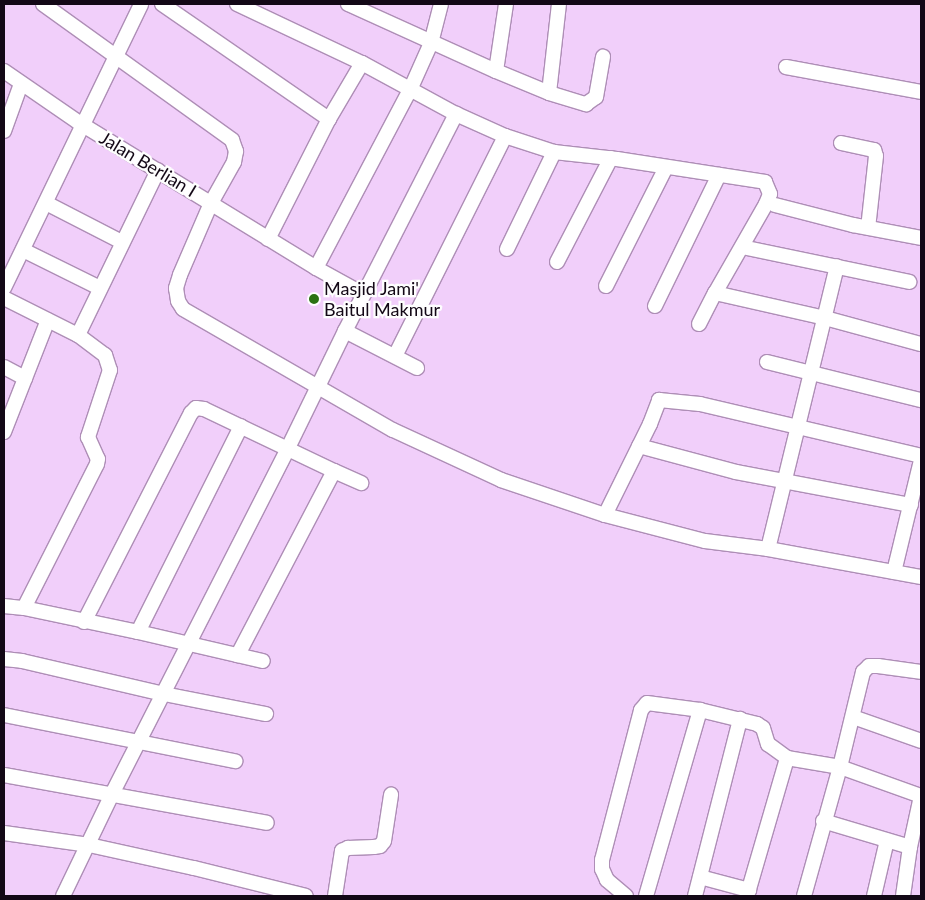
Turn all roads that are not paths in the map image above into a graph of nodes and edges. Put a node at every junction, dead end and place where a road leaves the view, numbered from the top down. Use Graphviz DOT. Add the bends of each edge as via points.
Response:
graph roads {
  1 [pos="44,4"];
  2 [pos="141,4"];
  3 [pos="162,4"];
  4 [pos="238,4"];
  5 [pos="348,4"];
  6 [pos="442,4"];
  7 [pos="506,4"];
  8 [pos="559,4"];
  9 [pos="431,43"];
  10 [pos="116,56"];
  11 [pos="603,57"];
  12 [pos="362,64"];
  13 [pos="786,67"];
  14 [pos="4,71"];
  15 [pos="496,71"];
  16 [pos="21,84"];
  17 [pos="410,90"];
  18 [pos="549,92"];
  19 [pos="921,92"];
  20 [pos="456,114"];
  21 [pos="329,119"];
  22 [pos="84,125"];
  23 [pos="4,131"];
  24 [pos="505,136"];
  25 [pos="841,142"];
  26 [pos="554,152"];
  27 [pos="611,158"];
  28 [pos="666,167"];
  29 [pos="158,170"];
  30 [pos="719,175"];
  31 [pos="46,203"];
  32 [pos="211,203"];
  33 [pos="775,205"];
  34 [pos="868,228"];
  35 [pos="921,238"];
  36 [pos="268,239"];
  37 [pos="122,242"];
  38 [pos="742,247"];
  39 [pos="507,249"];
  40 [pos="23,250"];
  41 [pos="557,262"];
  42 [pos="837,266"];
  43 [pos="316,268"];
  44 [pos="909,282"];
  45 [pos="606,286"];
  46 [pos="4,288"];
  47 [pos="100,288"];
  48 [pos="363,294"];
  49 [pos="715,294"];
  50 [pos="4,298"];
  51 [pos="655,306"];
  52 [pos="825,318"];
  53 [pos="48,320"];
  54 [pos="698,324"];
  55 [pos="345,331"];
  56 [pos="78,335"];
  57 [pos="921,344"];
  58 [pos="395,356"];
  59 [pos="767,362"];
  60 [pos="4,367"];
  61 [pos="417,368"];
  62 [pos="811,373"];
  63 [pos="25,378"];
  64 [pos="317,387"];
  65 [pos="921,400"];
  66 [pos="241,426"];
  67 [pos="799,428"];
  68 [pos="4,432"];
  69 [pos="639,446"];
  70 [pos="288,448"];
  71 [pos="921,456"];
  72 [pos="921,460"];
  73 [pos="334,471"];
  74 [pos="784,481"];
  75 [pos="361,483"];
  76 [pos="911,505"];
  77 [pos="605,514"];
  78 [pos="768,549"];
  79 [pos="894,572"];
  80 [pos="921,577"];
  81 [pos="4,606"];
  82 [pos="24,608"];
  83 [pos="84,622"];
  84 [pos="138,632"];
  85 [pos="189,645"];
  86 [pos="238,655"];
  87 [pos="4,659"];
  88 [pos="262,661"];
  89 [pos="921,672"];
  90 [pos="164,694"];
  91 [pos="700,710"];
  92 [pos="266,714"];
  93 [pos="4,715"];
  94 [pos="853,717"];
  95 [pos="740,719"];
  96 [pos="921,741"];
  97 [pos="139,743"];
  98 [pos="786,758"];
  99 [pos="236,761"];
  100 [pos="840,767"];
  101 [pos="4,775"];
  102 [pos="112,794"];
  103 [pos="391,795"];
  104 [pos="921,796"];
  105 [pos="824,821"];
  106 [pos="267,823"];
  107 [pos="4,833"];
  108 [pos="887,840"];
  109 [pos="89,846"];
  110 [pos="914,846"];
  111 [pos="700,877"];
  112 [pos="748,893"];
  113 [pos="63,896"];
  114 [pos="306,896"];
  115 [pos="335,896"];
  116 [pos="626,896"];
  117 [pos="646,896"];
  118 [pos="695,896"];
  119 [pos="804,896"];
  120 [pos="874,896"];
  121 [pos="903,896"];
  1 -- 10 [label="street"];
  2 -- 10 [label="street"];
  3 -- 21 [label="street"];
  4 -- 12 [label="street"];
  5 -- 9 [label="street"];
  6 -- 9 [label="street"];
  7 -- 15 [label="street"];
  8 -- 18 [label="street"];
  9 -- 15 [label="street"];
  9 -- 17 [label="street"];
  10 -- 22 [label="street"];
  10 -- 32 [label="street" via="232,140 236,151 234,162"];
  11 -- 18 [label="street" via="596,97 591,103"];
  12 -- 17 [label="street"];
  12 -- 21 [label="street"];
  13 -- 19 [label="street"];
  14 -- 16 [label="street, Jalan Berlian I"];
  15 -- 18 [label="street"];
  16 -- 22 [label="street, Jalan Berlian I"];
  16 -- 23 [label="street"];
  17 -- 20 [label="street"];
  17 -- 43 [label="street"];
  20 -- 24 [label="street"];
  20 -- 48 [label="street"];
  21 -- 36 [label="street"];
  22 -- 29 [label="street, Jalan Berlian I"];
  22 -- 31 [label="street"];
  24 -- 26 [label="street"];
  24 -- 58 [label="street"];
  25 -- 34 [label="street" via="874,150 876,156"];
  26 -- 27 [label="street"];
  26 -- 39 [label="street"];
  27 -- 28 [label="street"];
  27 -- 41 [label="street"];
  28 -- 30 [label="street"];
  28 -- 45 [label="street"];
  29 -- 32 [label="street, Jalan Berlian I"];
  29 -- 37 [label="street"];
  30 -- 38 [label="street" via="765,182 769,187 766,204"];
  30 -- 51 [label="street"];
  31 -- 37 [label="street"];
  31 -- 40 [label="street"];
  32 -- 36 [label="street, Jalan Berlian I"];
  32 -- 64 [label="street" via="180,275 176,288 178,301 184,309"];
  33 -- 34 [label="street"];
  34 -- 35 [label="street"];
  36 -- 43 [label="street, Jalan Berlian I"];
  37 -- 47 [label="street"];
  38 -- 42 [label="street"];
  38 -- 49 [label="street"];
  40 -- 46 [label="street"];
  40 -- 47 [label="street"];
  42 -- 44 [label="street"];
  42 -- 52 [label="street"];
  43 -- 48 [label="street, Jalan Berlian I"];
  47 -- 56 [label="street"];
  48 -- 55 [label="street"];
  49 -- 52 [label="street"];
  49 -- 54 [label="street"];
  50 -- 53 [label="street"];
  52 -- 57 [label="street"];
  52 -- 62 [label="street"];
  53 -- 56 [label="street"];
  53 -- 63 [label="street"];
  55 -- 58 [label="street"];
  55 -- 64 [label="street"];
  56 -- 82 [label="street" via="105,355 110,370 88,437 98,459"];
  58 -- 61 [label="street"];
  59 -- 62 [label="street"];
  60 -- 63 [label="street"];
  62 -- 65 [label="street"];
  62 -- 67 [label="street"];
  63 -- 68 [label="street"];
  64 -- 70 [label="street"];
  64 -- 77 [label="street" via="393,430 501,480"];
  66 -- 70 [label="street"];
  66 -- 83 [label="street" via="204,409 196,408 191,413"];
  66 -- 84 [label="street"];
  67 -- 69 [label="street" via="700,404 659,400"];
  67 -- 71 [label="street"];
  67 -- 74 [label="street"];
  69 -- 74 [label="street" via="736,472"];
  69 -- 77 [label="street"];
  70 -- 73 [label="street"];
  70 -- 85 [label="street"];
  72 -- 76 [label="street"];
  73 -- 75 [label="street"];
  73 -- 86 [label="street"];
  74 -- 76 [label="street"];
  74 -- 78 [label="street"];
  76 -- 79 [label="street"];
  77 -- 78 [label="street" via="705,541"];
  78 -- 79 [label="street"];
  79 -- 80 [label="street"];
  81 -- 82 [label="street"];
  82 -- 83 [label="street"];
  83 -- 84 [label="street"];
  84 -- 85 [label="street"];
  85 -- 86 [label="street"];
  85 -- 90 [label="street"];
  86 -- 88 [label="street"];
  87 -- 90 [label="street"];
  89 -- 94 [label="street" via="869,666 863,672"];
  90 -- 92 [label="street"];
  90 -- 97 [label="street"];
  91 -- 95 [label="street"];
  91 -- 116 [label="street" via="647,703 641,710 602,860 607,880"];
  91 -- 117 [label="street"];
  93 -- 97 [label="street"];
  94 -- 96 [label="street"];
  94 -- 100 [label="street"];
  95 -- 98 [label="street" via="763,728 768,744"];
  95 -- 111 [label="street"];
  97 -- 99 [label="street"];
  97 -- 102 [label="street"];
  98 -- 100 [label="street"];
  98 -- 112 [label="street"];
  100 -- 104 [label="street"];
  100 -- 105 [label="street"];
  101 -- 102 [label="street"];
  102 -- 106 [label="street"];
  102 -- 109 [label="street"];
  103 -- 115 [label="street" via="384,842 374,847 342,851"];
  104 -- 110 [label="street"];
  105 -- 108 [label="street"];
  105 -- 119 [label="street"];
  107 -- 109 [label="street"];
  108 -- 110 [label="street"];
  108 -- 120 [label="street"];
  109 -- 113 [label="street"];
  109 -- 114 [label="street"];
  110 -- 121 [label="street"];
  111 -- 112 [label="street"];
  111 -- 118 [label="street"];
}
